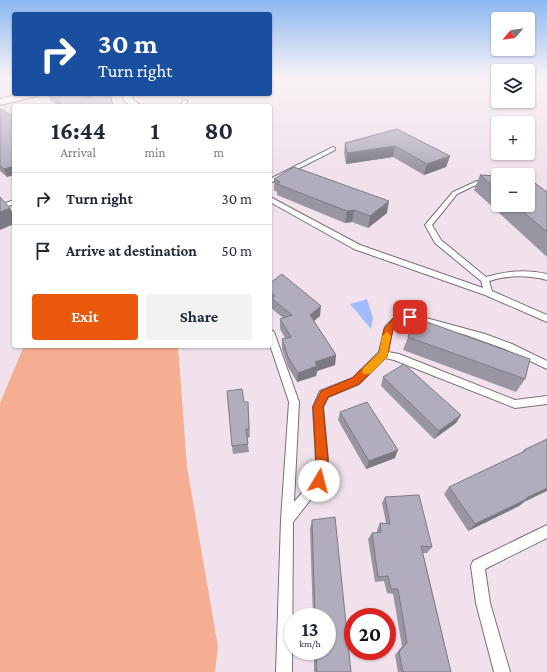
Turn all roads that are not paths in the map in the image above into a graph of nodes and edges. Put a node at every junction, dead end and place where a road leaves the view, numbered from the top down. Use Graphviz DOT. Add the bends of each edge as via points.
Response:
graph roads {
  1 [pos="333,149"];
  2 [pos="272,180"];
  3 [pos="479,182"];
  4 [pos="272,200"];
  5 [pos="12,203"];
  6 [pos="0,207"];
  7 [pos="547,276"];
  8 [pos="485,280"];
  9 [pos="488,293"];
  10 [pos="547,319"];
  11 [pos="272,338"];
  12 [pos="383,354"];
  13 [pos="547,365"];
  14 [pos="547,400"];
  15 [pos="287,520"];
  16 [pos="547,531"];
  17 [pos="284,672"];
  18 [pos="502,672"];
  1 -- 2 [label="lane"];
  3 -- 8 [label="lane" via="455,193 428,225 438,241"];
  4 -- 9 [label="lane" via="357,247"];
  5 -- 6 [label="lane"];
  7 -- 8 [label="lane" via="504,276"];
  8 -- 9 [label="lane"];
  9 -- 10 [label="lane"];
  11 -- 15 [label="lane" via="294,402"];
  12 -- 13 [label="lane" via="388,329 399,318 410,317 473,333"];
  12 -- 14 [label="lane" via="515,404"];
  12 -- 15 [label="lane" via="356,381 324,394 318,407 322,460 319,481"];
  15 -- 17 [label="lane"];
  16 -- 18 [label="lane" via="478,566 483,603"];
}
